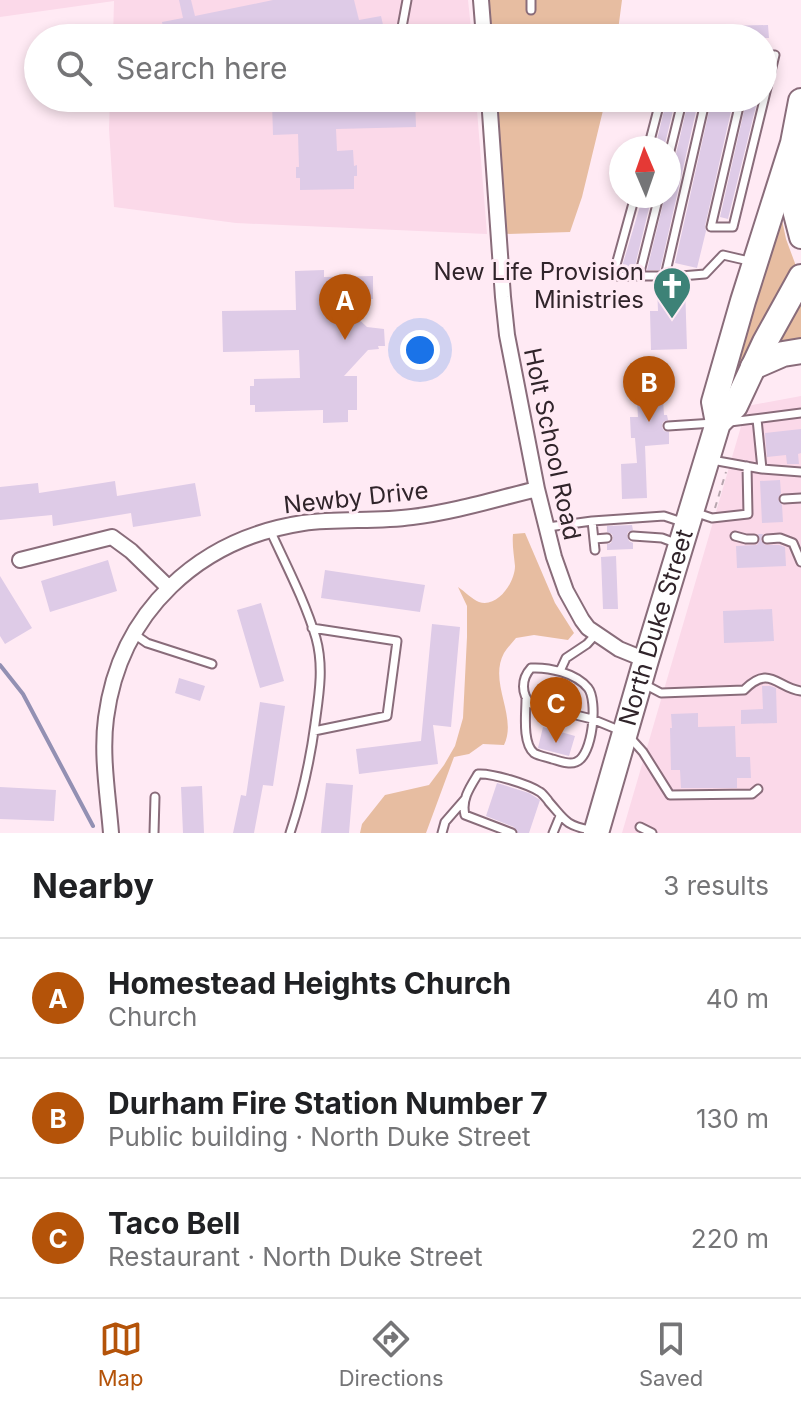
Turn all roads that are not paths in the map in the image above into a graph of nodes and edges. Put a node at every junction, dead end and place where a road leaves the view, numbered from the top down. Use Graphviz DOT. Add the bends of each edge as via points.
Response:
graph roads {
  1 [pos="407,0"];
  2 [pos="481,0"];
  3 [pos="531,0"];
  4 [pos="531,10"];
  5 [pos="403,24"];
  6 [pos="483,24"];
  7 [pos="801,101"];
  8 [pos="490,112"];
  9 [pos="657,112"];
  10 [pos="680,112"];
  11 [pos="703,112"];
  12 [pos="738,112"];
  13 [pos="761,112"];
  14 [pos="651,136"];
  15 [pos="674,136"];
  16 [pos="793,143"];
  17 [pos="632,208"];
  18 [pos="656,208"];
  19 [pos="801,237"];
  20 [pos="755,262"];
  21 [pos="639,276"];
  22 [pos="665,276"];
  23 [pos="801,277"];
  24 [pos="801,351"];
  25 [pos="753,367"];
  26 [pos="801,413"];
  27 [pos="757,419"];
  28 [pos="718,423"];
  29 [pos="668,426"];
  30 [pos="718,461"];
  31 [pos="747,466"];
  32 [pos="762,469"];
  33 [pos="801,472"];
  34 [pos="537,489"];
  35 [pos="801,498"];
  36 [pos="784,499"];
  37 [pos="592,521"];
  38 [pos="693,524"];
  39 [pos="546,527"];
  40 [pos="270,530"];
  41 [pos="633,536"];
  42 [pos="735,536"];
  43 [pos="607,538"];
  44 [pos="594,539"];
  45 [pos="754,539"];
  46 [pos="767,539"];
  47 [pos="595,550"];
  48 [pos="20,560"];
  49 [pos="801,562"];
  50 [pos="169,588"];
  51 [pos="312,628"];
  52 [pos="134,634"];
  53 [pos="596,634"];
  54 [pos="212,664"];
  55 [pos="560,671"];
  56 [pos="643,671"];
  57 [pos="801,691"];
  58 [pos="526,699"];
  59 [pos="592,719"];
  60 [pos="314,731"];
  61 [pos="626,733"];
  62 [pos="758,789"];
  63 [pos="155,797"];
  64 [pos="465,799"];
  65 [pos="560,816"];
  66 [pos="640,827"];
  67 [pos="596,832"];
  68 [pos="111,833"];
  69 [pos="154,833"];
  70 [pos="290,833"];
  71 [pos="442,833"];
  72 [pos="512,833"];
  73 [pos="553,833"];
  74 [pos="652,833"];
  1 -- 5 [label="lane"];
  2 -- 6 [label="street"];
  3 -- 4 [label="lane"];
  7 -- 16 [label="highway, North Duke Street"];
  8 -- 34 [label="street, Holt School Road" via="506,322"];
  9 -- 14 [label="lane"];
  10 -- 15 [label="lane"];
  11 -- 22 [label="lane"];
  12 -- 13 [label="lane" via="711,227 733,227"];
  16 -- 19 [label="main road" via="794,210"];
  16 -- 20 [label="highway, North Duke Street"];
  17 -- 21 [label="lane" via="614,272"];
  18 -- 21 [label="lane"];
  20 -- 22 [label="lane" via="723,255 705,274"];
  20 -- 28 [label="highway, North Duke Street" via="714,402"];
  21 -- 22 [label="lane"];
  23 -- 25 [label="highway, North Duke Street"];
  24 -- 25 [label="highway"];
  25 -- 28 [label="highway, North Duke Street" via="735,406"];
  26 -- 27 [label="lane"];
  27 -- 28 [label="lane"];
  27 -- 32 [label="lane"];
  28 -- 29 [label="lane"];
  28 -- 30 [label="highway, North Duke Street"];
  30 -- 31 [label="lane"];
  30 -- 38 [label="highway, North Duke Street"];
  31 -- 32 [label="lane"];
  31 -- 38 [label="lane" via="748,514"];
  32 -- 33 [label="lane"];
  34 -- 39 [label="street, Holt School Road"];
  34 -- 40 [label="street, Newby Drive" via="416,517"];
  35 -- 36 [label="lane"];
  37 -- 38 [label="lane" via="664,516"];
  37 -- 39 [label="lane"];
  37 -- 44 [label="lane"];
  38 -- 41 [label="lane" via="662,538"];
  38 -- 56 [label="highway, North Duke Street"];
  39 -- 53 [label="street, Holt School Road" via="566,591"];
  40 -- 50 [label="street, Newby Drive" via="202,560"];
  40 -- 51 [label="lane"];
  42 -- 45 [label="lane"];
  43 -- 44 [label="lane"];
  44 -- 47 [label="lane"];
  46 -- 49 [label="lane" via="793,543"];
  48 -- 50 [label="street" via="112,537"];
  50 -- 52 [label="street, Newby Drive"];
  51 -- 60 [label="lane" via="322,680"];
  51 -- 60 [label="lane" via="397,641 387,716"];
  52 -- 54 [label="lane"];
  52 -- 68 [label="street, Newby Drive" via="110,692 106,717"];
  53 -- 55 [label="lane" via="566,658"];
  53 -- 56 [label="street, Holt School Road"];
  55 -- 58 [label="lane" via="531,668 525,675"];
  55 -- 59 [label="lane" via="589,689"];
  56 -- 57 [label="lane" via="661,693 744,690 762,679"];
  56 -- 61 [label="highway, North Duke Street"];
  58 -- 59 [label="lane"];
  58 -- 59 [label="lane" via="529,744 539,755 568,763 583,758"];
  59 -- 61 [label="lane"];
  60 -- 70 [label="lane"];
  61 -- 62 [label="lane" via="670,795 752,794"];
  61 -- 67 [label="highway, North Duke Street"];
  63 -- 69 [label="lane"];
  64 -- 65 [label="lane" via="483,773 541,793"];
  64 -- 71 [label="lane"];
  64 -- 72 [label="lane" via="465,815"];
  65 -- 67 [label="lane"];
  65 -- 73 [label="lane"];
  66 -- 74 [label="lane"];
}
